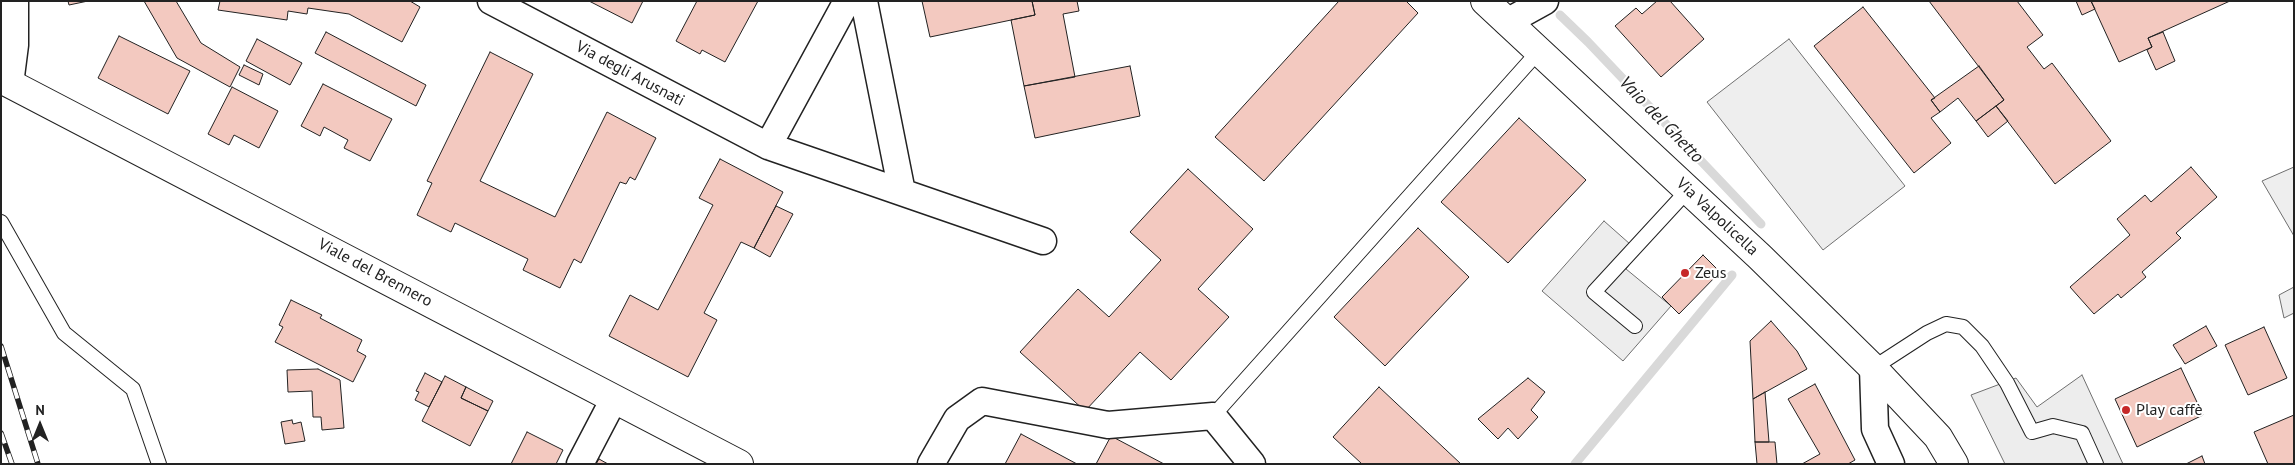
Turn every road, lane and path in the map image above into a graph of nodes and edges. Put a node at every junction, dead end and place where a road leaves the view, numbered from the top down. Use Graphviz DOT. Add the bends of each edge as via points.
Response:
graph roads {
  1 [pos="15,1"];
  2 [pos="491,1"];
  3 [pos="848,1"];
  4 [pos="864,1"];
  5 [pos="1485,1"];
  6 [pos="1545,1"];
  7 [pos="1507,22"];
  8 [pos="1538,52"];
  9 [pos="6,81"];
  10 [pos="768,146"];
  11 [pos="1688,190"];
  12 [pos="902,192"];
  13 [pos="1,222"];
  14 [pos="1043,241"];
  15 [pos="1635,326"];
  16 [pos="1873,368"];
  17 [pos="614,399"];
  18 [pos="1213,416"];
  19 [pos="159,464"];
  20 [pos="580,464"];
  21 [pos="739,464"];
  22 [pos="930,464"];
  23 [pos="1252,464"];
  24 [pos="1892,464"];
  25 [pos="1954,464"];
  26 [pos="2096,464"];
  1 -- 9 [label="street" via="15,45"];
  2 -- 10 [label="street, Via degli Arusnati"];
  3 -- 10 [label="street"];
  4 -- 12 [label="street"];
  5 -- 7 [label="main road, Via Valpolicella"];
  6 -- 7 [label="street"];
  7 -- 8 [label="main road, Via Valpolicella"];
  8 -- 11 [label="main road, Via Valpolicella"];
  8 -- 18 [label="lane"];
  9 -- 17 [label="main road, Viale del Brennero"];
  10 -- 12 [label="street, Via degli Arusnati"];
  11 -- 15 [label="lane" via="1594,292"];
  11 -- 16 [label="main road, Via Valpolicella"];
  12 -- 14 [label="street, Via degli Arusnati"];
  13 -- 19 [label="lane" via="64,333 134,389"];
  16 -- 24 [label="street" via="1875,429"];
  16 -- 25 [label="main road, Via Valpolicella" via="1938,437"];
  16 -- 26 [label="lane" via="1946,324 1963,327 1982,346 2007,383 2032,432 2053,426 2082,433"];
  17 -- 20 [label="street"];
  17 -- 21 [label="main road, Viale del Brennero"];
  18 -- 22 [label="street" via="1108,425 982,401 957,419"];
  18 -- 23 [label="street"];
}
